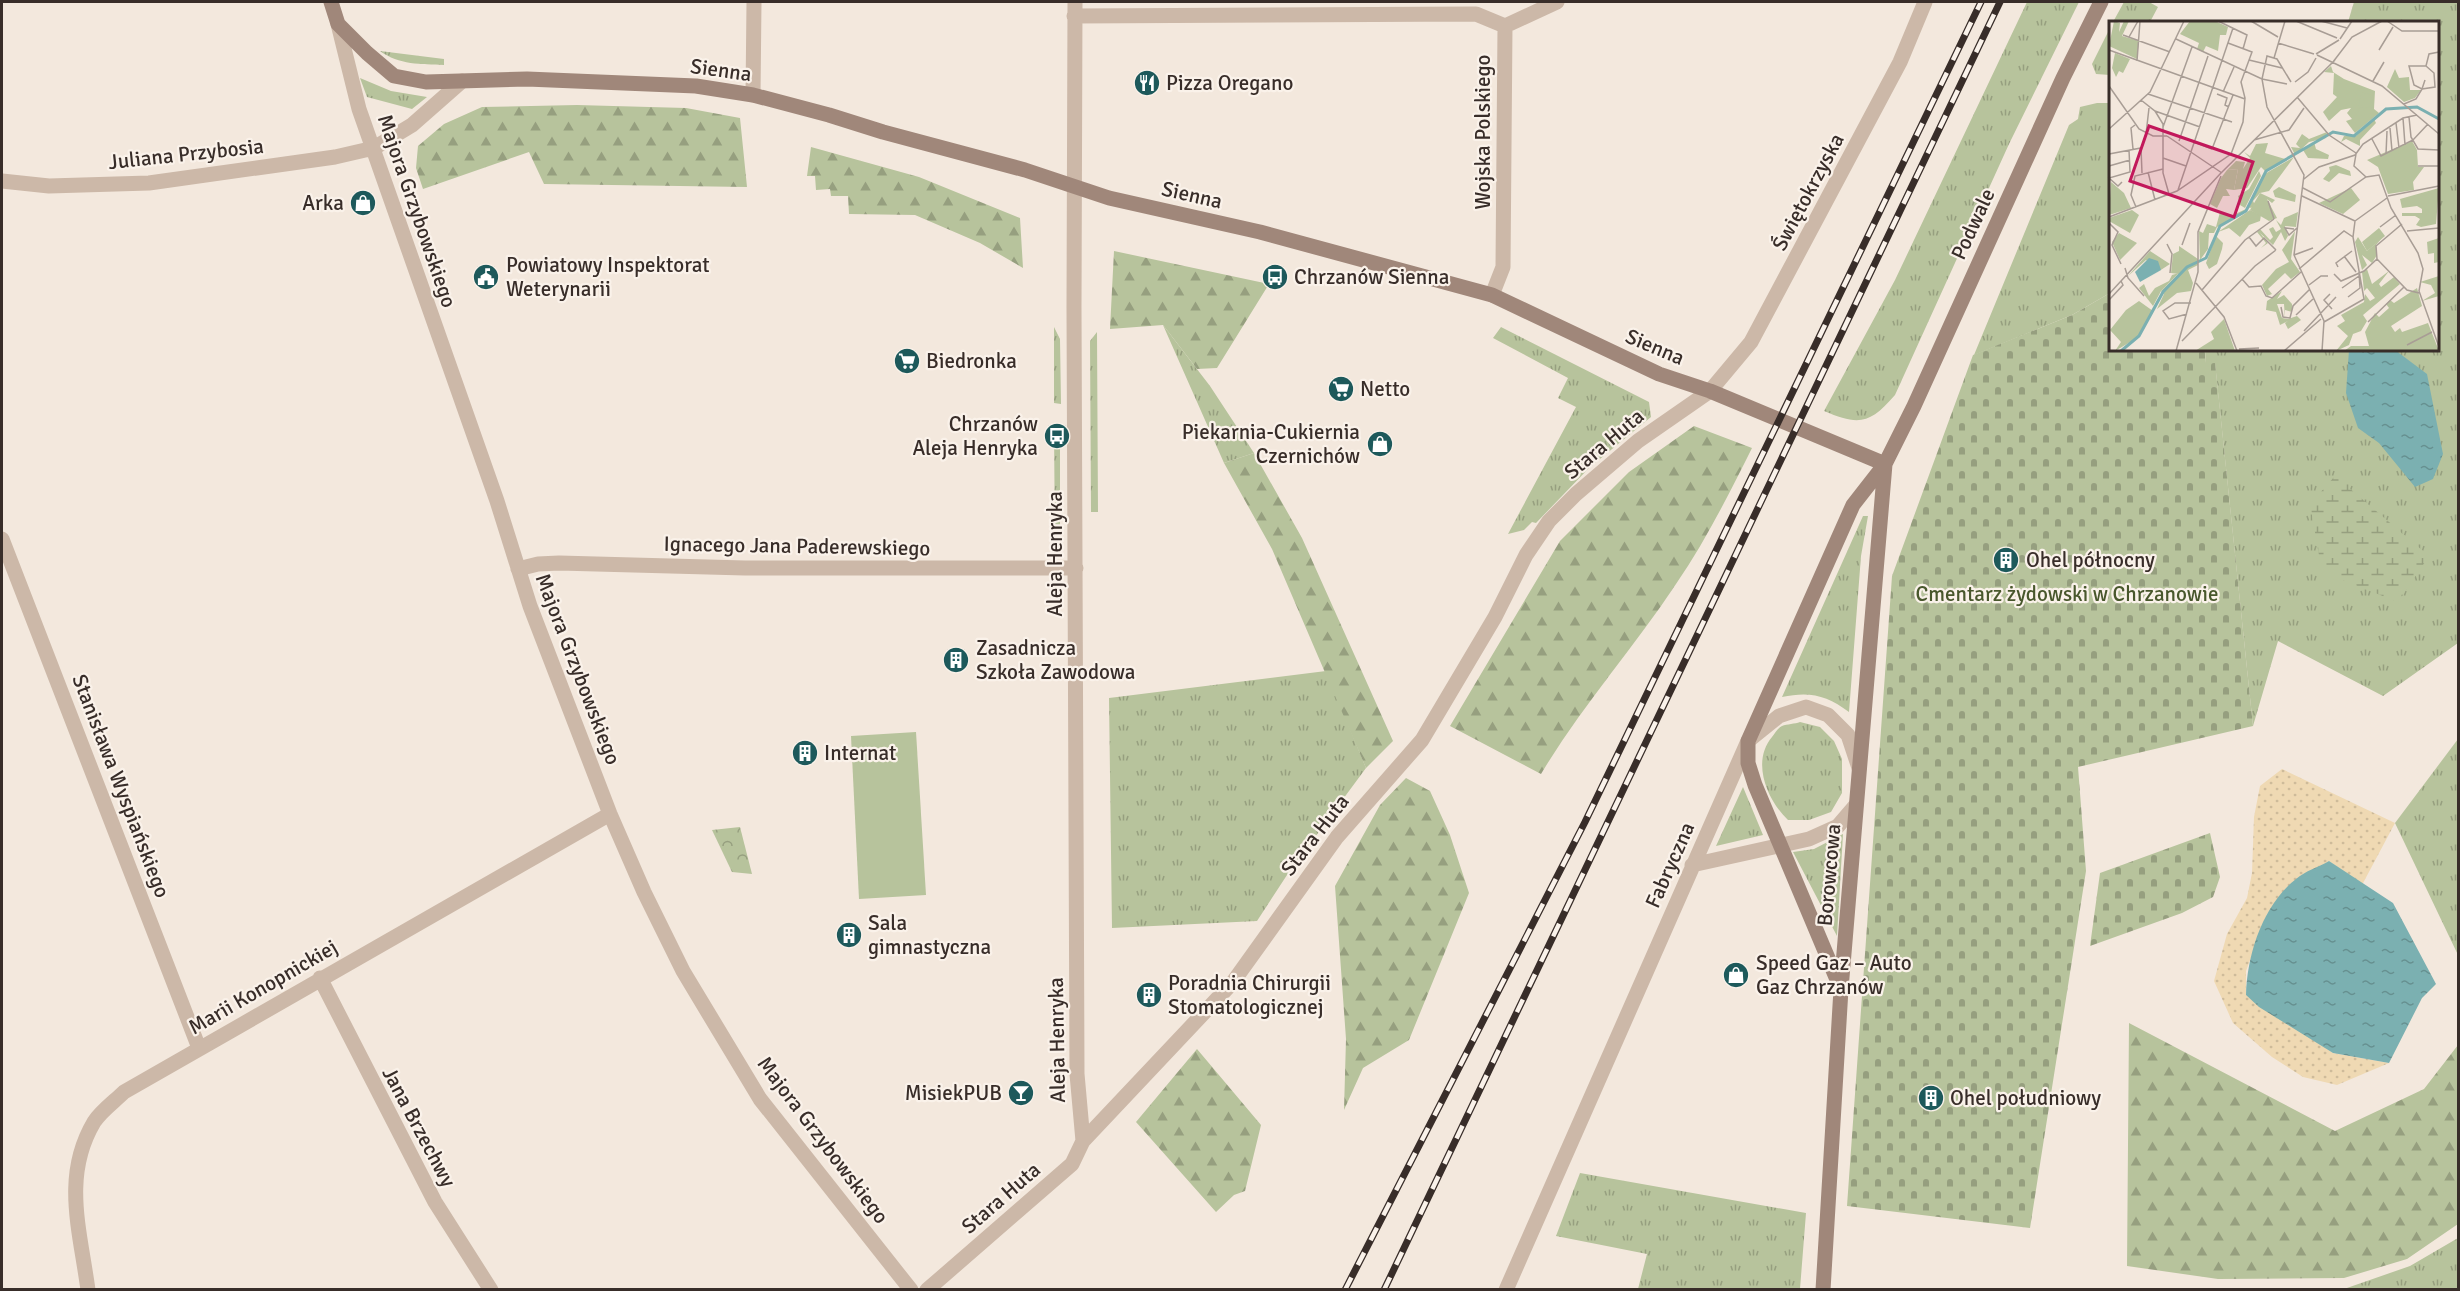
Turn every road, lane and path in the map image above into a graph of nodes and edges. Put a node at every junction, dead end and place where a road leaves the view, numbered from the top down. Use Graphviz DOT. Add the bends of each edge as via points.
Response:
graph roads {
  1 [pos="331,2"];
  2 [pos="754,2"];
  3 [pos="1557,2"];
  4 [pos="1925,2"];
  5 [pos="2101,2"];
  6 [pos="1075,9"];
  7 [pos="338,24"];
  8 [pos="1504,26"];
  9 [pos="462,81"];
  10 [pos="753,95"];
  11 [pos="374,148"];
  12 [pos="2,181"];
  13 [pos="1074,186"];
  14 [pos="1492,295"];
  15 [pos="1710,391"];
  16 [pos="1885,464"];
  17 [pos="2,539"];
  18 [pos="1076,568"];
  19 [pos="518,569"];
  20 [pos="1748,741"];
  21 [pos="1859,768"];
  22 [pos="1856,805"];
  23 [pos="610,814"];
  24 [pos="1780,844"];
  25 [pos="1692,865"];
  26 [pos="320,978"];
  27 [pos="1841,989"];
  28 [pos="199,1048"];
  29 [pos="1083,1141"];
  30 [pos="88,1290"];
  31 [pos="491,1290"];
  32 [pos="911,1290"];
  33 [pos="927,1290"];
  34 [pos="1506,1290"];
  35 [pos="1823,1290"];
  1 -- 7 [label="street, Majora Grzybowskiego"];
  2 -- 10 [label="street"];
  3 -- 8 [label="street, Wojska Polskiego"];
  4 -- 15 [label="street, Świętokrzyska" via="1900,62 1780,291 1751,342"];
  5 -- 16 [label="street, Podwale"];
  6 -- 8 [label="street" via="1476,14"];
  6 -- 13 [label="street, Aleja Henryka"];
  7 -- 9 [label="street, Sienna" via="394,76 426,82"];
  7 -- 11 [label="street, Majora Grzybowskiego" via="359,109"];
  8 -- 14 [label="street, Wojska Polskiego" via="1503,267"];
  9 -- 10 [label="street, Sienna" via="629,82 696,86"];
  9 -- 11 [label="street" via="412,125"];
  10 -- 13 [label="street, Sienna"];
  11 -- 12 [label="street, Juliana Przybosia" via="149,183 49,186"];
  11 -- 19 [label="street, Majora Grzybowskiego"];
  13 -- 14 [label="street, Sienna"];
  13 -- 18 [label="street, Aleja Henryka"];
  14 -- 15 [label="street, Sienna" via="1659,374"];
  15 -- 16 [label="street, Sienna"];
  15 -- 29 [label="street, Stara Huta" via="1638,441 1549,521 1422,740 1337,837 1233,982"];
  16 -- 20 [label="street, Fabryczna" via="1853,505"];
  16 -- 21 [label="street, Borowcowa"];
  17 -- 28 [label="street, Stanisława Wyspiańskiego"];
  18 -- 19 [label="street, Ignacego Jana Paderewskiego" via="745,568 559,562"];
  18 -- 29 [label="street, Aleja Henryka" via="1077,1074"];
  19 -- 23 [label="street, Majora Grzybowskiego"];
  20 -- 21 [label="street" via="1779,716 1806,707 1828,715 1848,735"];
  20 -- 24 [label="street" via="1748,763"];
  20 -- 25 [label="street, Fabryczna"];
  21 -- 22 [label="street, Borowcowa"];
  22 -- 24 [label="street" via="1838,826 1809,839"];
  22 -- 27 [label="street, Borowcowa"];
  23 -- 26 [label="street, Marii Konopnickiej"];
  23 -- 32 [label="street, Majora Grzybowskiego" via="683,971 760,1099"];
  24 -- 25 [label="street"];
  24 -- 27 [label="street"];
  25 -- 34 [label="street, Fabryczna"];
  26 -- 28 [label="street, Marii Konopnickiej"];
  26 -- 31 [label="street, Jana Brzechwy" via="435,1202"];
  27 -- 35 [label="street, Borowcowa"];
  28 -- 30 [label="street, Marii Konopnickiej" via="124,1092 95,1120 77,1157 74,1185"];
  29 -- 33 [label="street, Stara Huta" via="1072,1164"];
}
